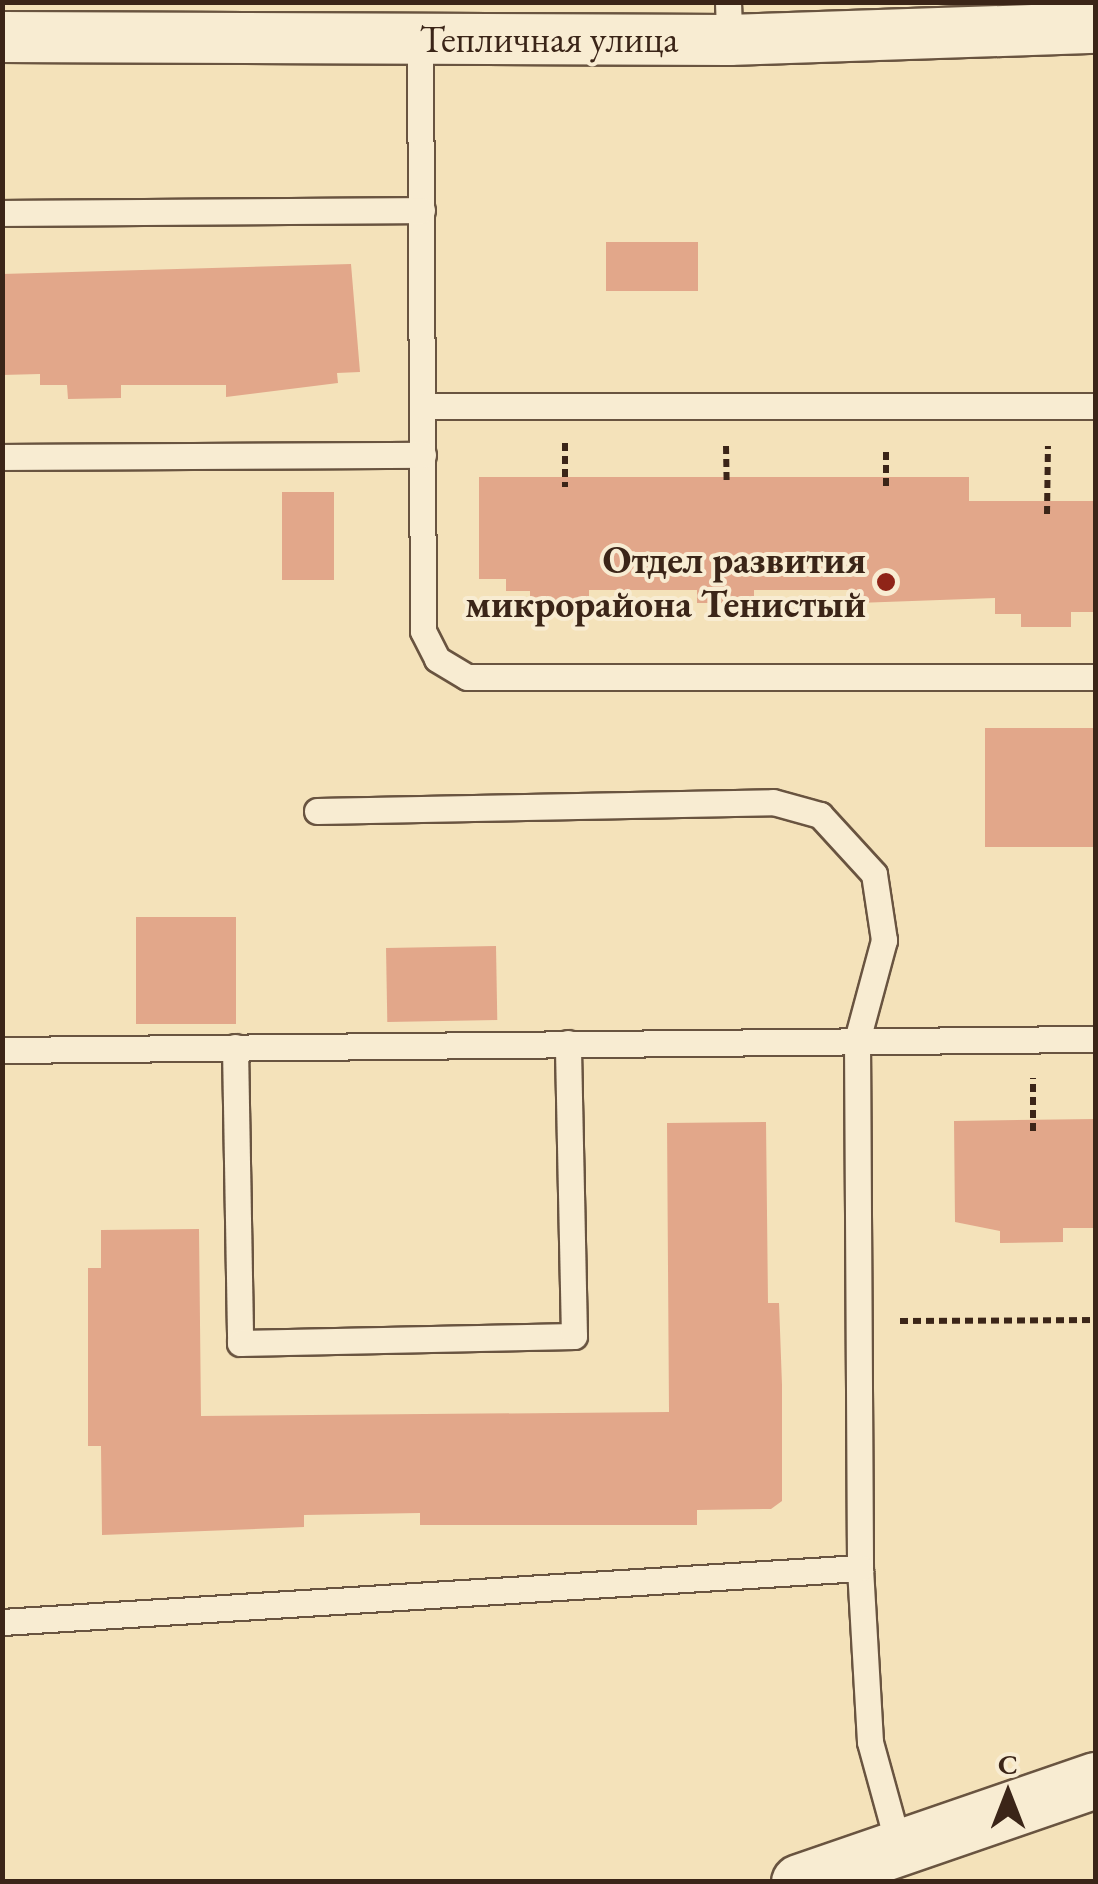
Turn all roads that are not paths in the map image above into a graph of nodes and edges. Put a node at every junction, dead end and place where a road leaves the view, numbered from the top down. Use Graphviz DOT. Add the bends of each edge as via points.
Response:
graph roads {
  1 [pos="729,21"];
  2 [pos="1096,28"];
  3 [pos="2,38"];
  4 [pos="420,38"];
  5 [pos="422,210"];
  6 [pos="2,213"];
  7 [pos="424,406"];
  8 [pos="1096,406"];
  9 [pos="423,455"];
  10 [pos="2,456"];
  11 [pos="1096,677"];
  12 [pos="317,811"];
  13 [pos="1096,1039"];
  14 [pos="857,1040"];
  15 [pos="568,1044"];
  16 [pos="235,1047"];
  17 [pos="2,1050"];
  18 [pos="860,1568"];
  19 [pos="2,1622"];
  20 [pos="1096,1780"];
  21 [pos="899,1847"];
  22 [pos="799,1882"];
  1 -- 2 [label="street, Тепличная улица"];
  1 -- 4 [label="street, Тепличная улица"];
  3 -- 4 [label="street, Тепличная улица"];
  4 -- 5 [label="lane"];
  5 -- 6 [label="lane"];
  5 -- 7 [label="lane"];
  7 -- 8 [label="lane"];
  7 -- 9 [label="lane"];
  9 -- 10 [label="lane"];
  9 -- 11 [label="lane" via="423,631 438,659 466,677"];
  12 -- 14 [label="lane" via="773,802 820,814 874,874 884,940"];
  13 -- 14 [label="lane"];
  14 -- 15 [label="lane"];
  14 -- 18 [label="lane"];
  15 -- 16 [label="lane"];
  15 -- 16 [label="lane" via="574,1336 240,1343"];
  16 -- 17 [label="lane"];
  18 -- 19 [label="lane"];
  18 -- 21 [label="lane" via="870,1742"];
  20 -- 21 [label="street"];
  21 -- 22 [label="street"];
}
